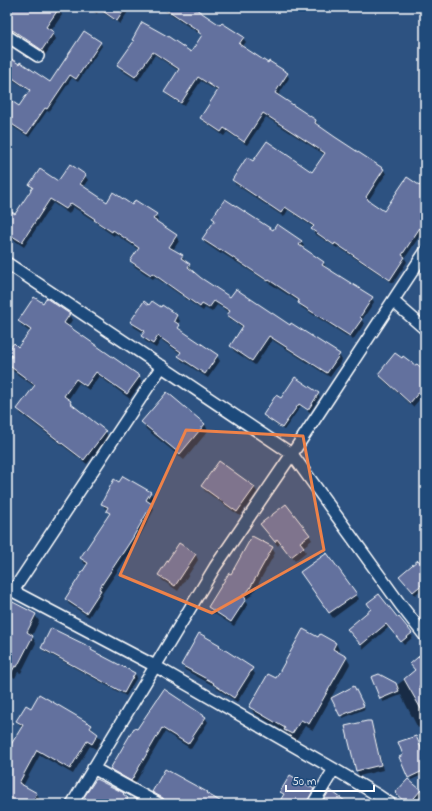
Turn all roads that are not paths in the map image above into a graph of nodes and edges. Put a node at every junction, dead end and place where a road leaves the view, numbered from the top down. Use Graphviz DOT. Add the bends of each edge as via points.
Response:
graph roads {
  1 [pos="7,36"];
  2 [pos="38,56"];
  3 [pos="425,252"];
  4 [pos="7,263"];
  5 [pos="393,301"];
  6 [pos="425,329"];
  7 [pos="162,366"];
  8 [pos="292,454"];
  9 [pos="10,589"];
  10 [pos="425,636"];
  11 [pos="155,666"];
  12 [pos="93,768"];
  13 [pos="334,769"];
  14 [pos="72,804"];
  15 [pos="159,804"];
  16 [pos="313,804"];
  17 [pos="391,804"];
  1 -- 2 [label="street"];
  3 -- 5 [label="street"];
  4 -- 7 [label="street"];
  5 -- 6 [label="street"];
  5 -- 8 [label="street"];
  7 -- 8 [label="street"];
  7 -- 9 [label="street"];
  8 -- 10 [label="street"];
  8 -- 11 [label="street" via="215,567"];
  9 -- 11 [label="street"];
  11 -- 12 [label="street"];
  11 -- 13 [label="street"];
  12 -- 14 [label="street"];
  12 -- 15 [label="street"];
  13 -- 16 [label="street"];
  13 -- 17 [label="street"];
}
